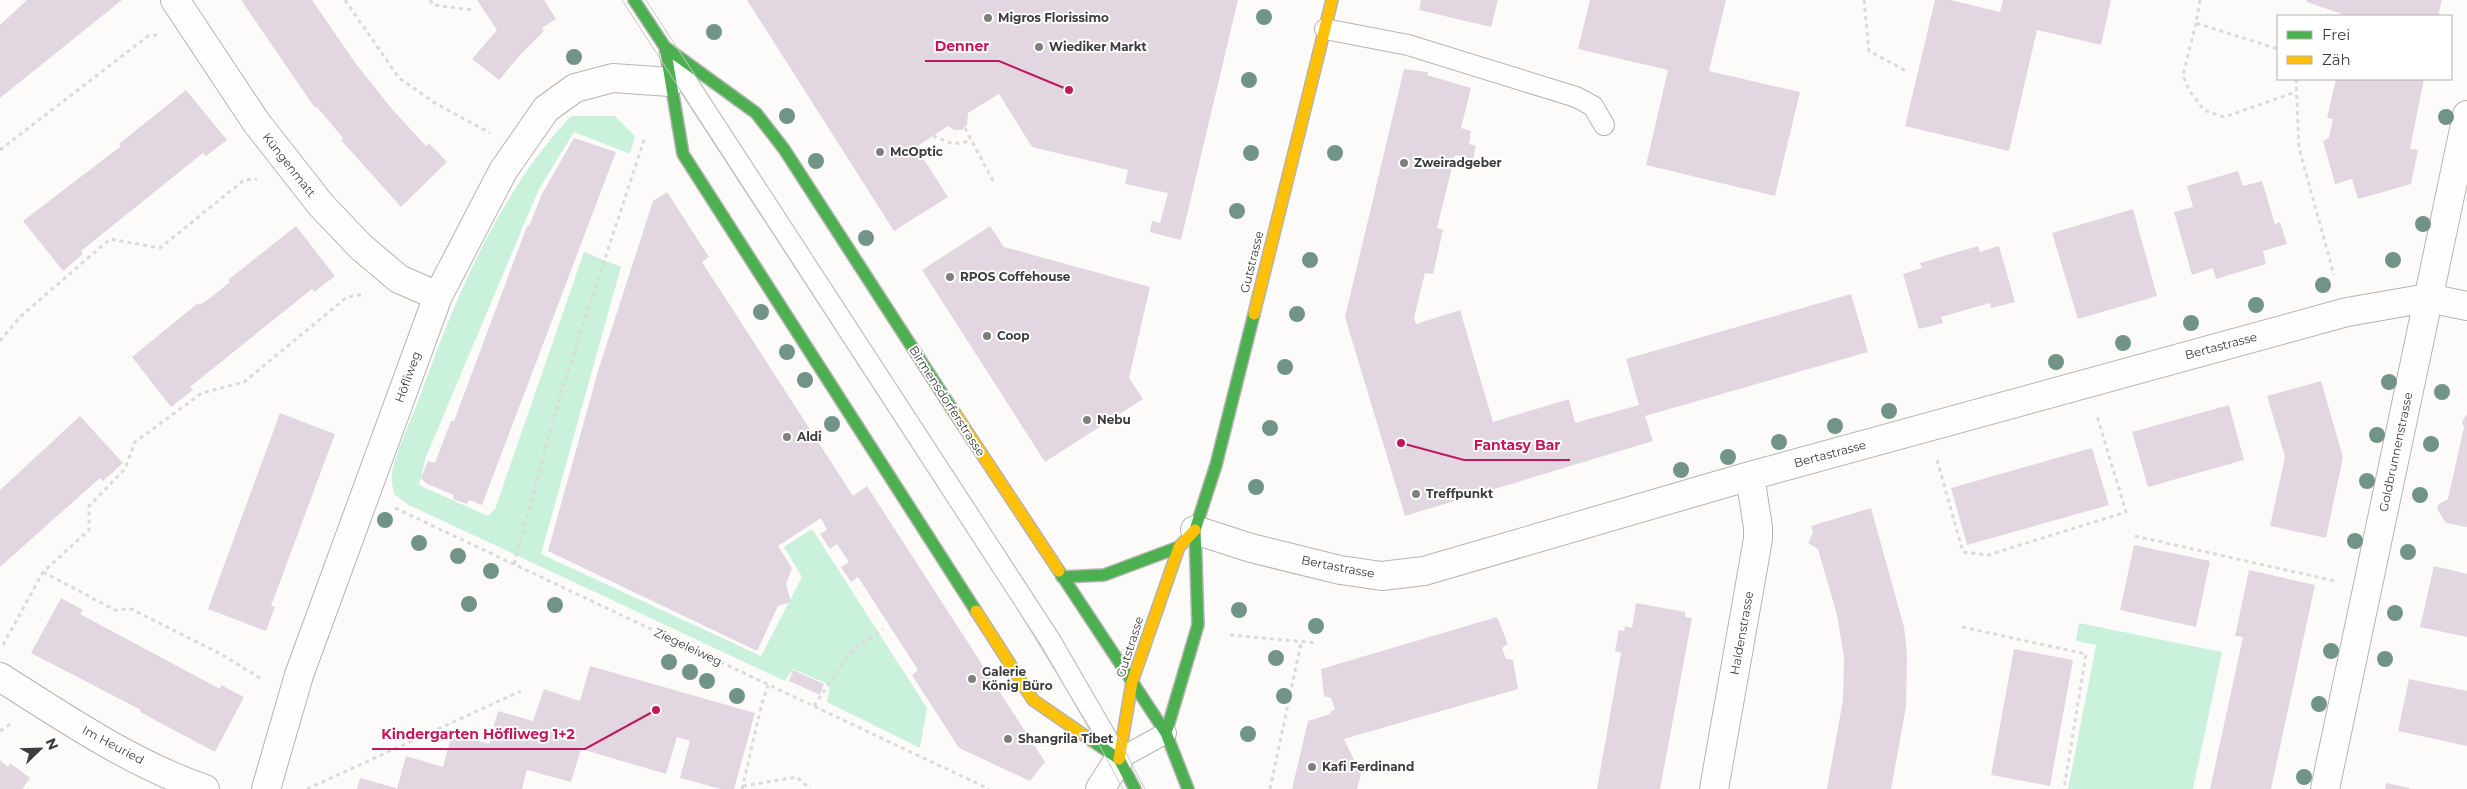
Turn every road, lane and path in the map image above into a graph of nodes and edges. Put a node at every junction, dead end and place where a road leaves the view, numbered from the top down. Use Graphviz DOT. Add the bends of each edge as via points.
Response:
graph roads {
  1 [pos="175,0"];
  2 [pos="344,0"];
  3 [pos="430,0"];
  4 [pos="634,0"];
  5 [pos="1332,0"];
  6 [pos="1864,0"];
  7 [pos="2200,0"];
  8 [pos="472,10"];
  9 [pos="191,23"];
  10 [pos="2196,23"];
  11 [pos="1325,29"];
  12 [pos="665,47"];
  13 [pos="2277,50"];
  14 [pos="1908,72"];
  15 [pos="2296,80"];
  16 [pos="670,82"];
  17 [pos="2296,92"];
  18 [pos="2467,115"];
  19 [pos="1604,125"];
  20 [pos="965,128"];
  21 [pos="933,136"];
  22 [pos="496,137"];
  23 [pos="645,137"];
  24 [pos="971,141"];
  25 [pos="0,150"];
  26 [pos="288,166"];
  27 [pos="994,182"];
  28 [pos="2334,275"];
  29 [pos="399,279"];
  30 [pos="438,296"];
  31 [pos="2428,298"];
  32 [pos="2467,306"];
  33 [pos="0,341"];
  34 [pos="2096,413"];
  35 [pos="1937,459"];
  36 [pos="1750,476"];
  37 [pos="387,504"];
  38 [pos="2135,536"];
  39 [pos="1187,538"];
  40 [pos="514,564"];
  41 [pos="43,572"];
  42 [pos="1062,577"];
  43 [pos="2340,582"];
  44 [pos="1962,627"];
  45 [pos="882,629"];
  46 [pos="1229,635"];
  47 [pos="1301,642"];
  48 [pos="1317,642"];
  49 [pos="0,650"];
  50 [pos="0,677"];
  51 [pos="1132,682"];
  52 [pos="270,685"];
  53 [pos="768,685"];
  54 [pos="521,691"];
  55 [pos="814,706"];
  56 [pos="1166,733"];
  57 [pos="1118,759"];
  58 [pos="742,788"];
  59 [pos="205,789"];
  60 [pos="266,789"];
  61 [pos="307,789"];
  62 [pos="810,789"];
  63 [pos="989,789"];
  64 [pos="1100,789"];
  65 [pos="1135,789"];
  66 [pos="1188,789"];
  67 [pos="1270,789"];
  68 [pos="1714,789"];
  69 [pos="2064,789"];
  70 [pos="2325,789"];
  1 -- 9 [label="street, Küngenmatt"];
  2 -- 22 [label="path" via="399,78 435,103"];
  3 -- 8 [label="path" via="433,4"];
  4 -- 12 [label="main road, Birmensdorferstrasse"];
  5 -- 11 [label="main road, Gutstrasse"];
  6 -- 14 [label="path" via="1869,51"];
  7 -- 10 [label="path"];
  9 -- 25 [label="path" via="174,33 148,36"];
  9 -- 26 [label="street, Küngenmatt"];
  10 -- 13 [label="path"];
  10 -- 17 [label="path" via="2183,75 2189,90 2204,110 2224,117"];
  11 -- 19 [label="lane" via="1408,45 1576,97 1593,106"];
  11 -- 39 [label="main road, Gutstrasse" via="1216,465"];
  12 -- 16 [label="main road, Birmensdorferstrasse"];
  12 -- 42 [label="main road, Birmensdorferstrasse" via="756,114 784,149"];
  12 -- 57 [label="lane, Birmensdorferstrasse" via="1050,640"];
  15 -- 17 [label="path"];
  16 -- 30 [label="street, Höfliweg" via="613,78 592,82 575,88 546,109 503,172"];
  16 -- 57 [label="main road, Birmensdorferstrasse" via="683,154 1033,700"];
  17 -- 28 [label="path" via="2300,148"];
  18 -- 31 [label="street, Goldbrunnenstrasse"];
  20 -- 24 [label="path"];
  21 -- 24 [label="path" via="953,144"];
  23 -- 40 [label="path" via="562,389"];
  24 -- 27 [label="path"];
  26 -- 29 [label="street, Küngenmatt" via="361,246"];
  26 -- 33 [label="path" via="268,178 244,180 160,248 110,239 20,317"];
  29 -- 30 [label="street, Küngenmatt"];
  29 -- 41 [label="path" via="375,292 347,297 244,382 202,393 135,442 125,469 89,506 89,530"];
  30 -- 60 [label="street, Höfliweg" via="299,675"];
  31 -- 32 [label="street, Bertastrasse"];
  31 -- 36 [label="street, Bertastrasse" via="2347,312"];
  31 -- 70 [label="street, Goldbrunnenstrasse"];
  34 -- 35 [label="path" via="2126,512 1988,555 1963,552"];
  36 -- 39 [label="street, Bertastrasse" via="1424,571 1382,576"];
  36 -- 68 [label="street, Haldenstrasse" via="1758,540"];
  37 -- 40 [label="path, Ziegeleiweg"];
  38 -- 43 [label="path"];
  39 -- 42 [label="main road" via="1104,575"];
  39 -- 51 [label="main road, Gutstrasse"];
  39 -- 56 [label="main road, Gutstrasse" via="1198,625"];
  40 -- 53 [label="path, Ziegeleiweg"];
  41 -- 49 [label="path"];
  41 -- 52 [label="path" via="115,610 130,609 221,654"];
  42 -- 51 [label="main road, Birmensdorferstrasse"];
  44 -- 69 [label="path" via="2086,654"];
  45 -- 55 [label="path" via="851,651"];
  46 -- 47 [label="path"];
  47 -- 48 [label="path"];
  47 -- 67 [label="path"];
  50 -- 59 [label="street, Im Heuried" via="84,730"];
  51 -- 56 [label="main road, Birmensdorferstrasse"];
  51 -- 57 [label="main road, Gutstrasse"];
  53 -- 55 [label="path, Ziegeleiweg"];
  53 -- 58 [label="path"];
  54 -- 61 [label="path"];
  55 -- 63 [label="path, Ziegeleiweg"];
  56 -- 57 [label="lane"];
  56 -- 66 [label="main road, Birmensdorferstrasse"];
  57 -- 64 [label="street"];
  57 -- 65 [label="main road, Birmensdorferstrasse"];
  58 -- 62 [label="path" via="796,777"];
}
